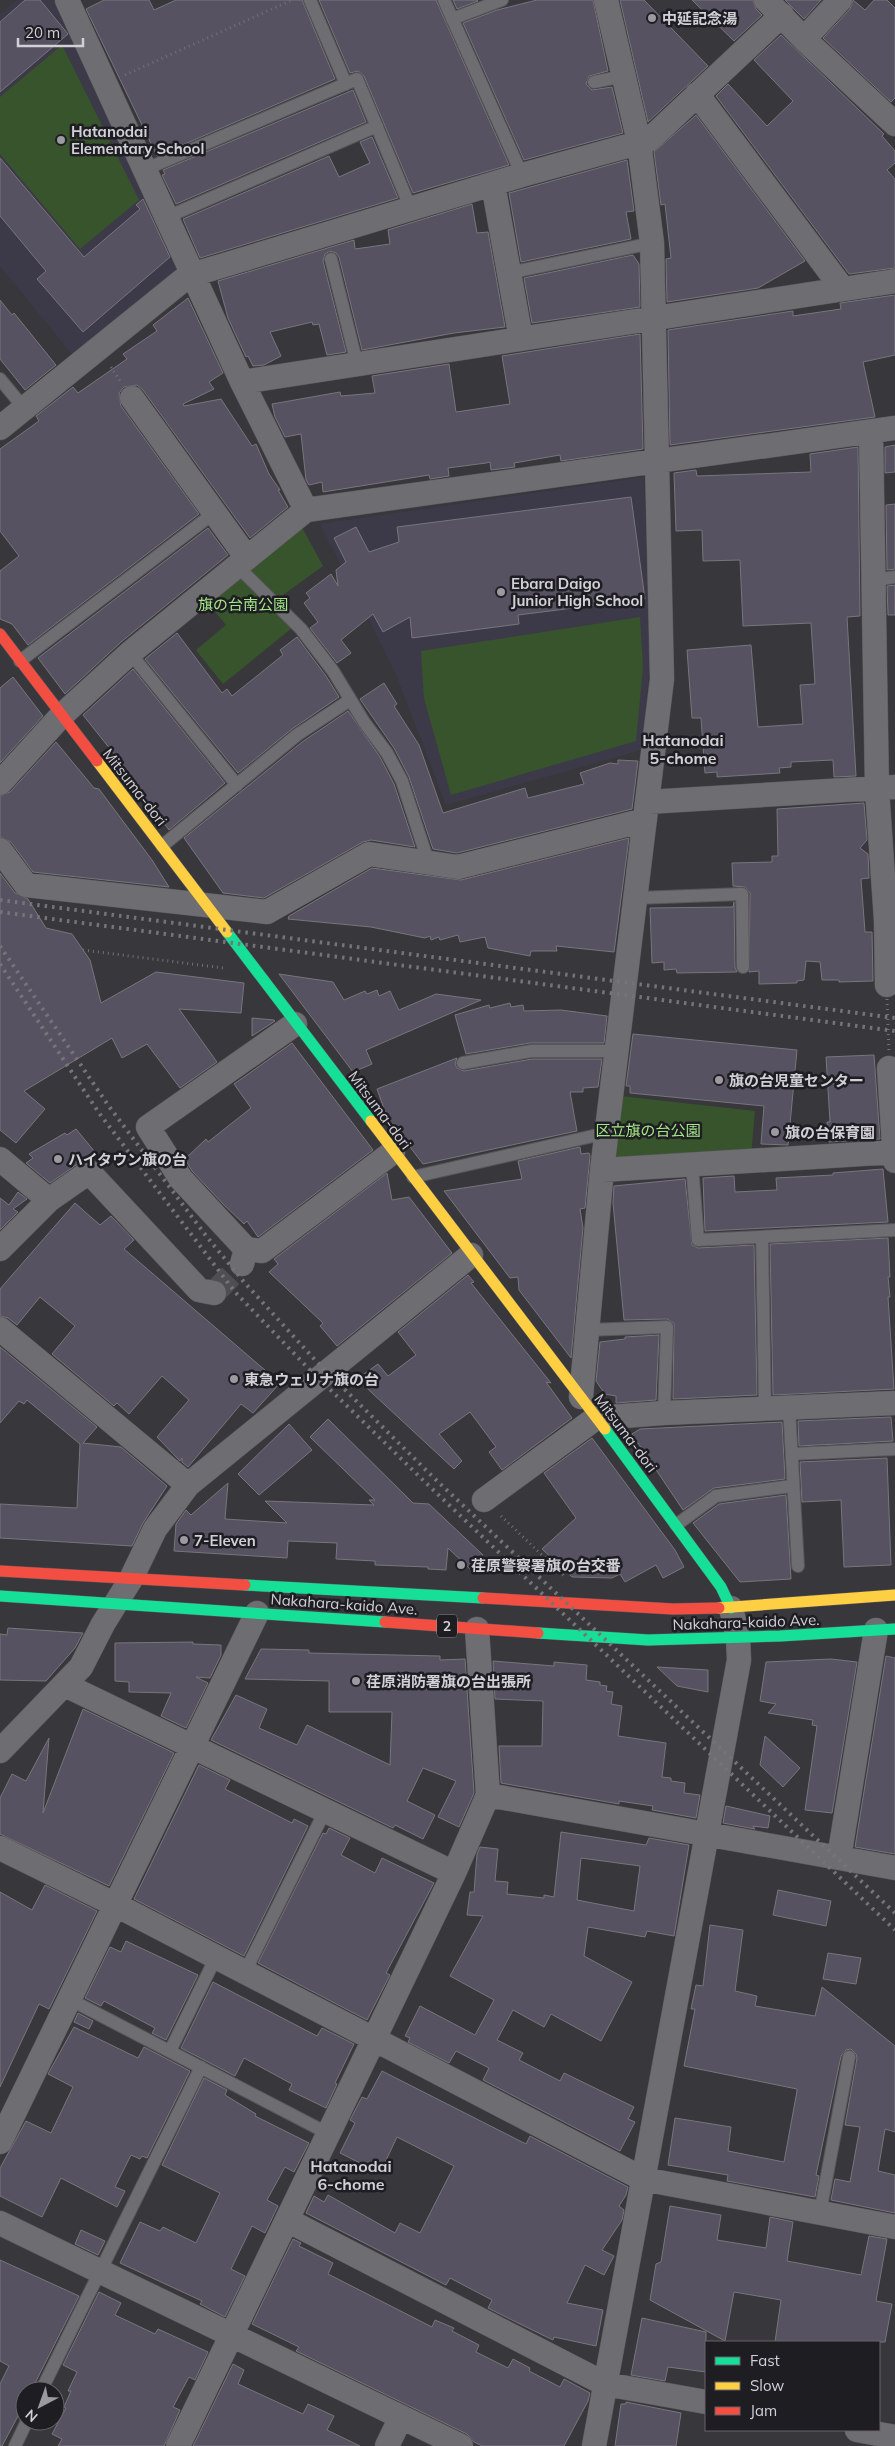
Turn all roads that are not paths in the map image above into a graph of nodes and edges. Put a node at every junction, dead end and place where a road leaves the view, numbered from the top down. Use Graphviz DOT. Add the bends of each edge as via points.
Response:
graph roads {
  1 [pos="67,0"];
  2 [pos="310,0"];
  3 [pos="444,0"];
  4 [pos="502,0"];
  5 [pos="606,0"];
  6 [pos="840,0"];
  7 [pos="774,8"];
  8 [pos="452,19"];
  9 [pos="804,39"];
  10 [pos="624,76"];
  11 [pos="594,82"];
  12 [pos="346,84"];
  13 [pos="697,94"];
  14 [pos="895,124"];
  15 [pos="377,126"];
  16 [pos="639,142"];
  17 [pos="146,169"];
  18 [pos="522,175"];
  19 [pos="493,184"];
  20 [pos="411,209"];
  21 [pos="167,217"];
  22 [pos="652,243"];
  23 [pos="331,259"];
  24 [pos="509,273"];
  25 [pos="194,274"];
  26 [pos="895,281"];
  27 [pos="842,288"];
  28 [pos="655,318"];
  29 [pos="521,339"];
  30 [pos="357,364"];
  31 [pos="0,379"];
  32 [pos="242,382"];
  33 [pos="132,398"];
  34 [pos="24,408"];
  35 [pos="0,428"];
  36 [pos="895,428"];
  37 [pos="871,432"];
  38 [pos="656,460"];
  39 [pos="306,510"];
  40 [pos="214,513"];
  41 [pos="242,562"];
  42 [pos="885,578"];
  43 [pos="0,634"];
  44 [pos="130,653"];
  45 [pos="20,661"];
  46 [pos="885,699"];
  47 [pos="350,700"];
  48 [pos="61,716"];
  49 [pos="0,783"];
  50 [pos="237,785"];
  51 [pos="886,788"];
  52 [pos="646,811"];
  53 [pos="162,846"];
  54 [pos="0,850"];
  55 [pos="429,864"];
  56 [pos="636,898"];
  57 [pos="207,906"];
  58 [pos="891,921"];
  59 [pos="743,967"];
  60 [pos="887,992"];
  61 [pos="295,1024"];
  62 [pos="617,1051"];
  63 [pos="889,1061"];
  64 [pos="463,1063"];
  65 [pos="606,1133"];
  66 [pos="393,1152"];
  67 [pos="895,1152"];
  68 [pos="0,1159"];
  69 [pos="895,1161"];
  70 [pos="692,1165"];
  71 [pos="602,1170"];
  72 [pos="412,1177"];
  73 [pos="49,1200"];
  74 [pos="895,1230"];
  75 [pos="762,1237"];
  76 [pos="0,1248"];
  77 [pos="471,1255"];
  78 [pos="214,1293"];
  79 [pos="0,1329"];
  80 [pos="587,1330"];
  81 [pos="581,1397"];
  82 [pos="895,1403"];
  83 [pos="789,1406"];
  84 [pos="765,1408"];
  85 [pos="664,1413"];
  86 [pos="596,1418"];
  87 [pos="895,1449"];
  88 [pos="792,1454"];
  89 [pos="188,1485"];
  90 [pos="792,1486"];
  91 [pos="484,1500"];
  92 [pos="676,1525"];
  93 [pos="798,1566"];
  94 [pos="0,1571"];
  95 [pos="131,1579"];
  96 [pos="895,1595"];
  97 [pos="0,1596"];
  98 [pos="114,1604"];
  99 [pos="731,1608"];
  100 [pos="257,1613"];
  101 [pos="477,1629"];
  102 [pos="885,1630"];
  103 [pos="738,1638"];
  104 [pos="65,1686"];
  105 [pos="194,1748"];
  106 [pos="0,1751"];
  107 [pos="488,1795"];
  108 [pos="324,1811"];
  109 [pos="707,1835"];
  110 [pos="0,1848"];
  111 [pos="839,1858"];
  112 [pos="895,1868"];
  113 [pos="454,1873"];
  114 [pos="116,1905"];
  115 [pos="216,1957"];
  116 [pos="245,1972"];
  117 [pos="69,1998"];
  118 [pos="374,2039"];
  119 [pos="170,2051"];
  120 [pos="849,2058"];
  121 [pos="201,2067"];
  122 [pos="329,2134"];
  123 [pos="0,2142"];
  124 [pos="643,2179"];
  125 [pos="820,2213"];
  126 [pos="286,2220"];
  127 [pos="0,2224"];
  128 [pos="895,2227"];
  129 [pos="99,2271"];
  130 [pos="232,2335"];
  131 [pos="46,2381"];
  132 [pos="605,2384"];
  133 [pos="705,2402"];
  134 [pos="401,2417"];
  135 [pos="22,2431"];
  136 [pos="862,2431"];
  137 [pos="895,2437"];
  138 [pos="15,2446"];
  139 [pos="178,2446"];
  140 [pos="387,2446"];
  141 [pos="462,2446"];
  142 [pos="594,2446"];
  1 -- 17 [label="street"];
  2 -- 12 [label="lane"];
  3 -- 8 [label="lane"];
  4 -- 8 [label="lane"];
  5 -- 10 [label="street"];
  6 -- 9 [label="street"];
  7 -- 9 [label="street"];
  7 -- 13 [label="street"];
  8 -- 18 [label="lane"];
  9 -- 14 [label="street"];
  10 -- 11 [label="lane"];
  10 -- 16 [label="street"];
  12 -- 15 [label="lane" via="357,79"];
  12 -- 17 [label="lane"];
  13 -- 16 [label="street" via="649,140"];
  13 -- 27 [label="street"];
  15 -- 20 [label="lane"];
  15 -- 21 [label="lane"];
  16 -- 18 [label="street"];
  16 -- 22 [label="street"];
  17 -- 21 [label="street"];
  18 -- 19 [label="street"];
  19 -- 20 [label="street"];
  19 -- 24 [label="street"];
  20 -- 25 [label="street"];
  21 -- 25 [label="street"];
  22 -- 24 [label="lane"];
  22 -- 28 [label="street"];
  23 -- 30 [label="lane"];
  24 -- 29 [label="street"];
  25 -- 32 [label="street"];
  25 -- 34 [label="street"];
  26 -- 27 [label="street"];
  27 -- 28 [label="street"];
  28 -- 29 [label="street"];
  28 -- 38 [label="street"];
  29 -- 30 [label="street"];
  30 -- 32 [label="street"];
  31 -- 34 [label="lane"];
  32 -- 39 [label="street"];
  33 -- 40 [label="street"];
  34 -- 35 [label="street"];
  36 -- 37 [label="street"];
  37 -- 38 [label="street"];
  37 -- 42 [label="street"];
  38 -- 39 [label="street"];
  38 -- 52 [label="street" via="662,679"];
  39 -- 41 [label="street"];
  40 -- 41 [label="street"];
  40 -- 45 [label="lane"];
  41 -- 44 [label="street"];
  41 -- 47 [label="lane" via="301,629"];
  42 -- 46 [label="street"];
  43 -- 45 [label="main road, Mitsuma-dori"];
  44 -- 48 [label="street"];
  44 -- 50 [label="lane"];
  45 -- 48 [label="main road, Mitsuma-dori"];
  46 -- 51 [label="street"];
  47 -- 50 [label="lane" via="297,736"];
  47 -- 55 [label="lane" via="387,753 402,781"];
  48 -- 49 [label="street"];
  48 -- 53 [label="main road, Mitsuma-dori"];
  50 -- 53 [label="lane"];
  51 -- 52 [label="street"];
  51 -- 58 [label="street"];
  52 -- 55 [label="street" via="458,867"];
  52 -- 56 [label="street"];
  53 -- 57 [label="main road, Mitsuma-dori"];
  54 -- 57 [label="street" via="26,885"];
  55 -- 57 [label="street" via="369,854 267,912"];
  56 -- 59 [label="lane" via="742,894"];
  56 -- 62 [label="street"];
  57 -- 61 [label="main road, Mitsuma-dori"];
  58 -- 60 [label="street"];
  61 -- 66 [label="main road, Mitsuma-dori"];
  61 -- 66 [label="street" via="148,1127 181,1179 244,1256 262,1251"];
  62 -- 64 [label="lane" via="531,1052"];
  62 -- 65 [label="street"];
  63 -- 67 [label="street"];
  65 -- 71 [label="street"];
  65 -- 72 [label="lane"];
  66 -- 72 [label="main road, Mitsuma-dori"];
  67 -- 69 [label="street"];
  67 -- 70 [label="street"];
  68 -- 73 [label="street"];
  70 -- 71 [label="street"];
  70 -- 75 [label="lane" via="698,1240"];
  71 -- 80 [label="street"];
  72 -- 77 [label="main road, Mitsuma-dori"];
  73 -- 76 [label="street"];
  73 -- 78 [label="street" via="89,1172 199,1290"];
  74 -- 75 [label="lane"];
  75 -- 84 [label="lane"];
  77 -- 81 [label="main road, Mitsuma-dori"];
  77 -- 89 [label="street"];
  79 -- 89 [label="street"];
  80 -- 81 [label="street"];
  80 -- 85 [label="lane" via="668,1327"];
  81 -- 86 [label="main road, Mitsuma-dori"];
  82 -- 83 [label="street"];
  83 -- 84 [label="street"];
  83 -- 88 [label="lane"];
  84 -- 85 [label="street"];
  85 -- 86 [label="street"];
  86 -- 91 [label="street"];
  86 -- 92 [label="main road, Mitsuma-dori"];
  87 -- 88 [label="lane"];
  88 -- 90 [label="lane"];
  89 -- 95 [label="street" via="155,1529"];
  90 -- 92 [label="lane" via="716,1496"];
  90 -- 93 [label="lane"];
  92 -- 99 [label="main road, Mitsuma-dori" via="722,1587"];
  94 -- 95 [label="main road, Nakahara-kaido Ave. / 2"];
  95 -- 98 [label="street"];
  95 -- 99 [label="main road, Nakahara-kaido Ave. / 2" via="673,1609"];
  96 -- 99 [label="main road, Nakahara-kaido Ave. / 2"];
  97 -- 98 [label="main road, Nakahara-kaido Ave. / 2"];
  98 -- 100 [label="main road, Nakahara-kaido Ave. / 2"];
  98 -- 104 [label="street" via="81,1667"];
  99 -- 103 [label="street"];
  100 -- 101 [label="main road, Nakahara-kaido Ave. / 2"];
  100 -- 105 [label="street"];
  101 -- 103 [label="main road, Nakahara-kaido Ave. / 2" via="648,1640"];
  101 -- 107 [label="street"];
  102 -- 103 [label="main road, Nakahara-kaido Ave. / 2"];
  102 -- 111 [label="street"];
  103 -- 109 [label="street" via="739,1660"];
  104 -- 105 [label="street"];
  104 -- 106 [label="street"];
  105 -- 108 [label="street"];
  105 -- 114 [label="street"];
  107 -- 109 [label="street"];
  107 -- 113 [label="street"];
  108 -- 113 [label="street"];
  108 -- 116 [label="lane"];
  109 -- 111 [label="street"];
  109 -- 124 [label="street"];
  110 -- 114 [label="street"];
  111 -- 112 [label="street"];
  113 -- 118 [label="street"];
  114 -- 115 [label="street"];
  114 -- 117 [label="street"];
  115 -- 116 [label="street"];
  115 -- 119 [label="lane"];
  116 -- 118 [label="street"];
  117 -- 119 [label="lane"];
  117 -- 123 [label="street"];
  118 -- 122 [label="street"];
  118 -- 124 [label="street"];
  119 -- 121 [label="lane"];
  120 -- 125 [label="lane"];
  121 -- 122 [label="lane"];
  121 -- 129 [label="lane"];
  122 -- 126 [label="street"];
  124 -- 125 [label="street"];
  124 -- 132 [label="street"];
  125 -- 128 [label="street"];
  126 -- 130 [label="street"];
  126 -- 132 [label="street"];
  127 -- 129 [label="street"];
  129 -- 130 [label="street"];
  129 -- 131 [label="lane"];
  130 -- 134 [label="street"];
  130 -- 139 [label="street"];
  132 -- 133 [label="street"];
  132 -- 142 [label="street"];
  134 -- 140 [label="street"];
  134 -- 141 [label="street"];
  135 -- 138 [label="lane"];
  136 -- 137 [label="street"];
}
